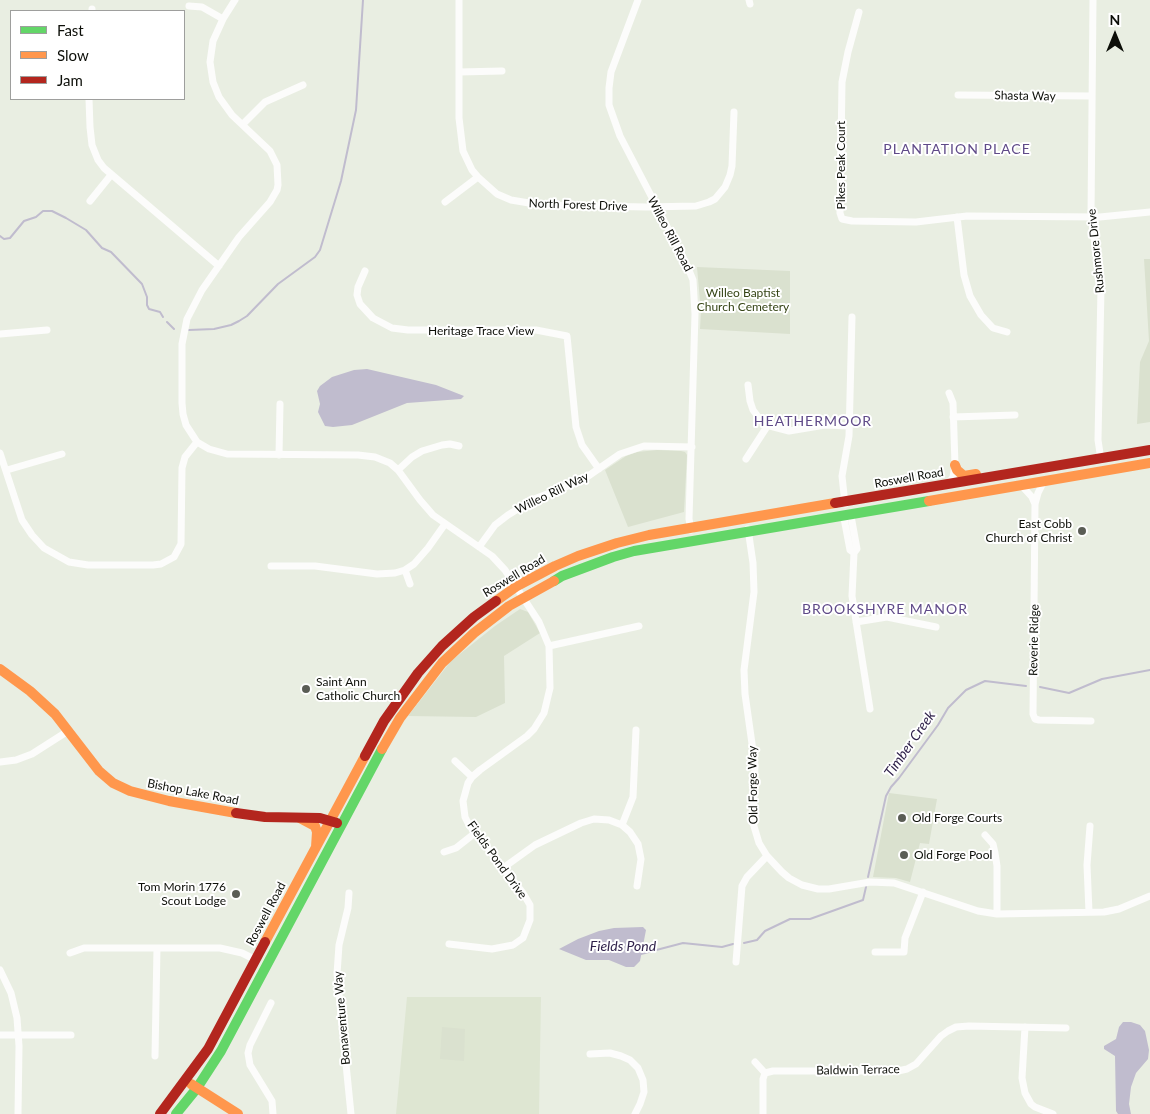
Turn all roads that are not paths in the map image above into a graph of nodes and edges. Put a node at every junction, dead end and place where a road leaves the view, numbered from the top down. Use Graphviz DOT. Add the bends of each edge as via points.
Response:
graph roads {
  1 [pos="235,0"];
  2 [pos="459,0"];
  3 [pos="638,0"];
  4 [pos="1093,0"];
  5 [pos="189,6"];
  6 [pos="859,12"];
  7 [pos="223,19"];
  8 [pos="502,71"];
  9 [pos="459,72"];
  10 [pos="303,85"];
  11 [pos="958,95"];
  12 [pos="1092,96"];
  13 [pos="89,100"];
  14 [pos="734,112"];
  15 [pos="242,124"];
  16 [pos="112,175"];
  17 [pos="478,177"];
  18 [pos="90,201"];
  19 [pos="445,202"];
  20 [pos="656,207"];
  21 [pos="1150,212"];
  22 [pos="1091,216"];
  23 [pos="958,217"];
  24 [pos="219,266"];
  25 [pos="365,271"];
  26 [pos="852,317"];
  27 [pos="47,330"];
  28 [pos="1007,332"];
  29 [pos="0,334"];
  30 [pos="748,385"];
  31 [pos="949,394"];
  32 [pos="280,404"];
  33 [pos="1015,415"];
  34 [pos="953,417"];
  35 [pos="768,425"];
  36 [pos="850,426"];
  37 [pos="197,442"];
  38 [pos="459,446"];
  39 [pos="692,447"];
  40 [pos="1150,450"];
  41 [pos="0,453"];
  42 [pos="62,454"];
  43 [pos="279,455"];
  44 [pos="746,459"];
  45 [pos="1100,459"];
  46 [pos="1150,462"];
  47 [pos="955,464"];
  48 [pos="599,469"];
  49 [pos="7,470"];
  50 [pos="398,470"];
  51 [pos="1103,470"];
  52 [pos="1007,474"];
  53 [pos="1044,481"];
  54 [pos="1021,484"];
  55 [pos="948,485"];
  56 [pos="845,502"];
  57 [pos="1035,504"];
  58 [pos="847,514"];
  59 [pos="746,519"];
  60 [pos="445,524"];
  61 [pos="691,528"];
  62 [pos="748,531"];
  63 [pos="693,540"];
  64 [pos="478,547"];
  65 [pos="271,566"];
  66 [pos="405,570"];
  67 [pos="410,584"];
  68 [pos="517,586"];
  69 [pos="524,597"];
  70 [pos="856,622"];
  71 [pos="639,626"];
  72 [pos="936,627"];
  73 [pos="549,646"];
  74 [pos="0,669"];
  75 [pos="870,709"];
  76 [pos="1091,721"];
  77 [pos="636,730"];
  78 [pos="68,731"];
  79 [pos="454,761"];
  80 [pos="0,762"];
  81 [pos="472,777"];
  82 [pos="300,818"];
  83 [pos="331,820"];
  84 [pos="341,825"];
  85 [pos="622,825"];
  86 [pos="1090,826"];
  87 [pos="475,833"];
  88 [pos="985,835"];
  89 [pos="316,848"];
  90 [pos="444,852"];
  91 [pos="767,856"];
  92 [pos="503,868"];
  93 [pos="637,886"];
  94 [pos="922,892"];
  95 [pos="349,893"];
  96 [pos="1150,896"];
  97 [pos="1088,912"];
  98 [pos="997,914"];
  99 [pos="449,944"];
  100 [pos="157,948"];
  101 [pos="875,952"];
  102 [pos="70,953"];
  103 [pos="256,960"];
  104 [pos="736,962"];
  105 [pos="0,970"];
  106 [pos="270,1002"];
  107 [pos="1025,1027"];
  108 [pos="1066,1028"];
  109 [pos="0,1035"];
  110 [pos="18,1035"];
  111 [pos="71,1035"];
  112 [pos="590,1054"];
  113 [pos="155,1056"];
  114 [pos="755,1062"];
  115 [pos="766,1073"];
  116 [pos="186,1081"];
  117 [pos="197,1088"];
  118 [pos="18,1114"];
  119 [pos="160,1114"];
  120 [pos="176,1114"];
  121 [pos="238,1114"];
  122 [pos="273,1114"];
  123 [pos="351,1114"];
  124 [pos="635,1114"];
  125 [pos="763,1114"];
  126 [pos="1053,1114"];
  1 -- 7 [label="street"];
  2 -- 9 [label="street, North Forest Drive"];
  3 -- 20 [label="street, Willeo Rill Road" via="614,64 609,96 617,130"];
  4 -- 12 [label="street, Rushmore Drive"];
  5 -- 7 [label="street" via="202,7"];
  6 -- 23 [label="street, Pikes Peak Court" via="842,82 842,219 916,222"];
  7 -- 15 [label="street" via="211,49 211,76 223,104"];
  8 -- 9 [label="street"];
  9 -- 17 [label="street, North Forest Drive" via="461,142 467,161"];
  10 -- 15 [label="street" via="265,102"];
  11 -- 12 [label="street, Shasta Way"];
  12 -- 22 [label="street, Rushmore Drive"];
  13 -- 16 [label="street" via="92,146 98,160"];
  14 -- 20 [label="street, North Forest Drive" via="732,166 728,183 722,191 715,199 702,204"];
  15 -- 24 [label="street" via="273,155 278,185 270,202 242,233"];
  16 -- 18 [label="street"];
  16 -- 24 [label="street"];
  17 -- 19 [label="street"];
  17 -- 20 [label="street, North Forest Drive" via="503,197 528,204"];
  20 -- 39 [label="street, Willeo Rill Road" via="686,263 694,287"];
  21 -- 22 [label="street, Pikes Peak Court"];
  22 -- 23 [label="street, Pikes Peak Court"];
  22 -- 45 [label="street, Rushmore Drive" via="1101,288"];
  23 -- 28 [label="street" via="963,268 970,296 993,328"];
  24 -- 37 [label="street" via="195,302 183,334 183,414"];
  25 -- 48 [label="street, Heritage Trace View" via="358,288 360,304 374,318 392,328 536,330 566,336 576,426 582,445"];
  26 -- 36 [label="street"];
  27 -- 29 [label="street"];
  30 -- 35 [label="street" via="753,410"];
  31 -- 34 [label="street"];
  32 -- 43 [label="street"];
  33 -- 34 [label="street"];
  34 -- 47 [label="street"];
  35 -- 36 [label="street" via="785,431 825,425"];
  35 -- 44 [label="street"];
  36 -- 56 [label="street" via="842,469"];
  37 -- 43 [label="street" via="227,454"];
  37 -- 49 [label="street" via="182,468 181,544 174,557 161,564 88,566 69,562 51,553 22,520"];
  38 -- 50 [label="street" via="442,445 422,451"];
  39 -- 48 [label="street, Willeo Rill Way" via="638,447 620,454"];
  39 -- 61 [label="street, Willeo Rill Road"];
  40 -- 45 [label="main road, Roswell Road"];
  41 -- 49 [label="street"];
  42 -- 49 [label="street"];
  43 -- 50 [label="street" via="375,457"];
  45 -- 51 [label="street, Rushmore Drive"];
  45 -- 52 [label="main road, Roswell Road"];
  46 -- 51 [label="main road, Roswell Road"];
  47 -- 52 [label="main road" via="964,476"];
  47 -- 55 [label="street"];
  48 -- 64 [label="street, Willeo Rill Way" via="581,481 534,499 514,511 495,525"];
  50 -- 60 [label="street" via="426,508"];
  51 -- 53 [label="main road, Roswell Road"];
  52 -- 55 [label="main road, Roswell Road"];
  53 -- 54 [label="main road, Roswell Road"];
  53 -- 57 [label="street"];
  54 -- 57 [label="street"];
  54 -- 58 [label="main road, Roswell Road"];
  55 -- 56 [label="main road, Roswell Road"];
  56 -- 58 [label="street"];
  56 -- 59 [label="main road, Roswell Road"];
  57 -- 76 [label="street, Reverie Ridge" via="1033,714 1039,720"];
  58 -- 62 [label="main road, Roswell Road"];
  58 -- 70 [label="street" via="851,516 857,549 854,552 852,591"];
  59 -- 61 [label="main road, Roswell Road"];
  59 -- 62 [label="street, Old Forge Way"];
  60 -- 64 [label="street"];
  60 -- 66 [label="street" via="424,554"];
  61 -- 63 [label="street, Willeo Rill Road"];
  61 -- 68 [label="main road, Roswell Road" via="598,548"];
  62 -- 63 [label="main road, Roswell Road"];
  62 -- 91 [label="street, Old Forge Way" via="754,592 744,670 745,694 755,765 753,823 756,837"];
  63 -- 69 [label="main road, Roswell Road" via="613,557 562,576"];
  64 -- 68 [label="street" via="498,562"];
  65 -- 66 [label="street" via="314,566 377,574"];
  66 -- 67 [label="street"];
  68 -- 69 [label="street"];
  68 -- 83 [label="main road, Roswell Road" via="456,632 407,687 384,721"];
  69 -- 73 [label="street"];
  69 -- 84 [label="main road, Roswell Road" via="474,633 429,678 400,718"];
  70 -- 72 [label="street" via="887,617"];
  70 -- 75 [label="street"];
  71 -- 73 [label="street"];
  73 -- 81 [label="street" via="549,697 539,721 527,736"];
  74 -- 78 [label="main road, Bishop Lake Road" via="47,706"];
  77 -- 85 [label="street" via="633,797"];
  78 -- 80 [label="street" via="32,754"];
  78 -- 82 [label="main road, Bishop Lake Road" via="99,771 130,791 168,802 244,815"];
  79 -- 81 [label="street"];
  81 -- 87 [label="street, Fields Pond Drive" via="463,801 465,818"];
  82 -- 83 [label="main road, Bishop Lake Road"];
  82 -- 89 [label="main road" via="314,826"];
  83 -- 84 [label="main road, Bishop Lake Road"];
  83 -- 89 [label="main road, Roswell Road"];
  84 -- 117 [label="main road, Roswell Road" via="226,1043"];
  85 -- 92 [label="street" via="609,820 588,820 535,845"];
  85 -- 93 [label="street" via="638,844 641,859"];
  86 -- 97 [label="street"];
  87 -- 90 [label="street" via="456,848"];
  87 -- 92 [label="street, Fields Pond Drive"];
  88 -- 98 [label="street" via="993,844 997,866"];
  89 -- 103 [label="main road, Roswell Road"];
  91 -- 94 [label="street, Old Forge Way" via="789,878 809,887 829,889 880,881 894,882"];
  91 -- 104 [label="street" via="747,876 742,886"];
  92 -- 99 [label="street, Fields Pond Drive" via="530,906 530,920 523,938 500,949"];
  94 -- 98 [label="street, Old Forge Way" via="978,912"];
  94 -- 101 [label="street" via="905,938 904,952"];
  95 -- 123 [label="street, Bonaventure Way" via="337,974"];
  96 -- 97 [label="street, Old Forge Way" via="1119,909"];
  97 -- 98 [label="street, Old Forge Way"];
  100 -- 102 [label="street" via="84,948"];
  100 -- 103 [label="street" via="231,949"];
  100 -- 113 [label="street"];
  103 -- 116 [label="main road, Roswell Road" via="208,1049"];
  105 -- 110 [label="street" via="13,1002"];
  106 -- 122 [label="street" via="248,1053 250,1065 272,1101"];
  107 -- 108 [label="street, Baldwin Terrace"];
  107 -- 115 [label="street, Baldwin Terrace" via="956,1027 941,1036 916,1064 898,1071"];
  107 -- 126 [label="street" via="1022,1078 1025,1093 1035,1107"];
  109 -- 110 [label="street"];
  110 -- 111 [label="street"];
  110 -- 118 [label="street"];
  112 -- 124 [label="street" via="622,1056 638,1068 644,1092"];
  114 -- 115 [label="street"];
  115 -- 125 [label="street" via="763,1079"];
  116 -- 117 [label="main road"];
  116 -- 119 [label="main road, Roswell Road"];
  117 -- 120 [label="main road, Roswell Road"];
  117 -- 121 [label="main road"];
}
